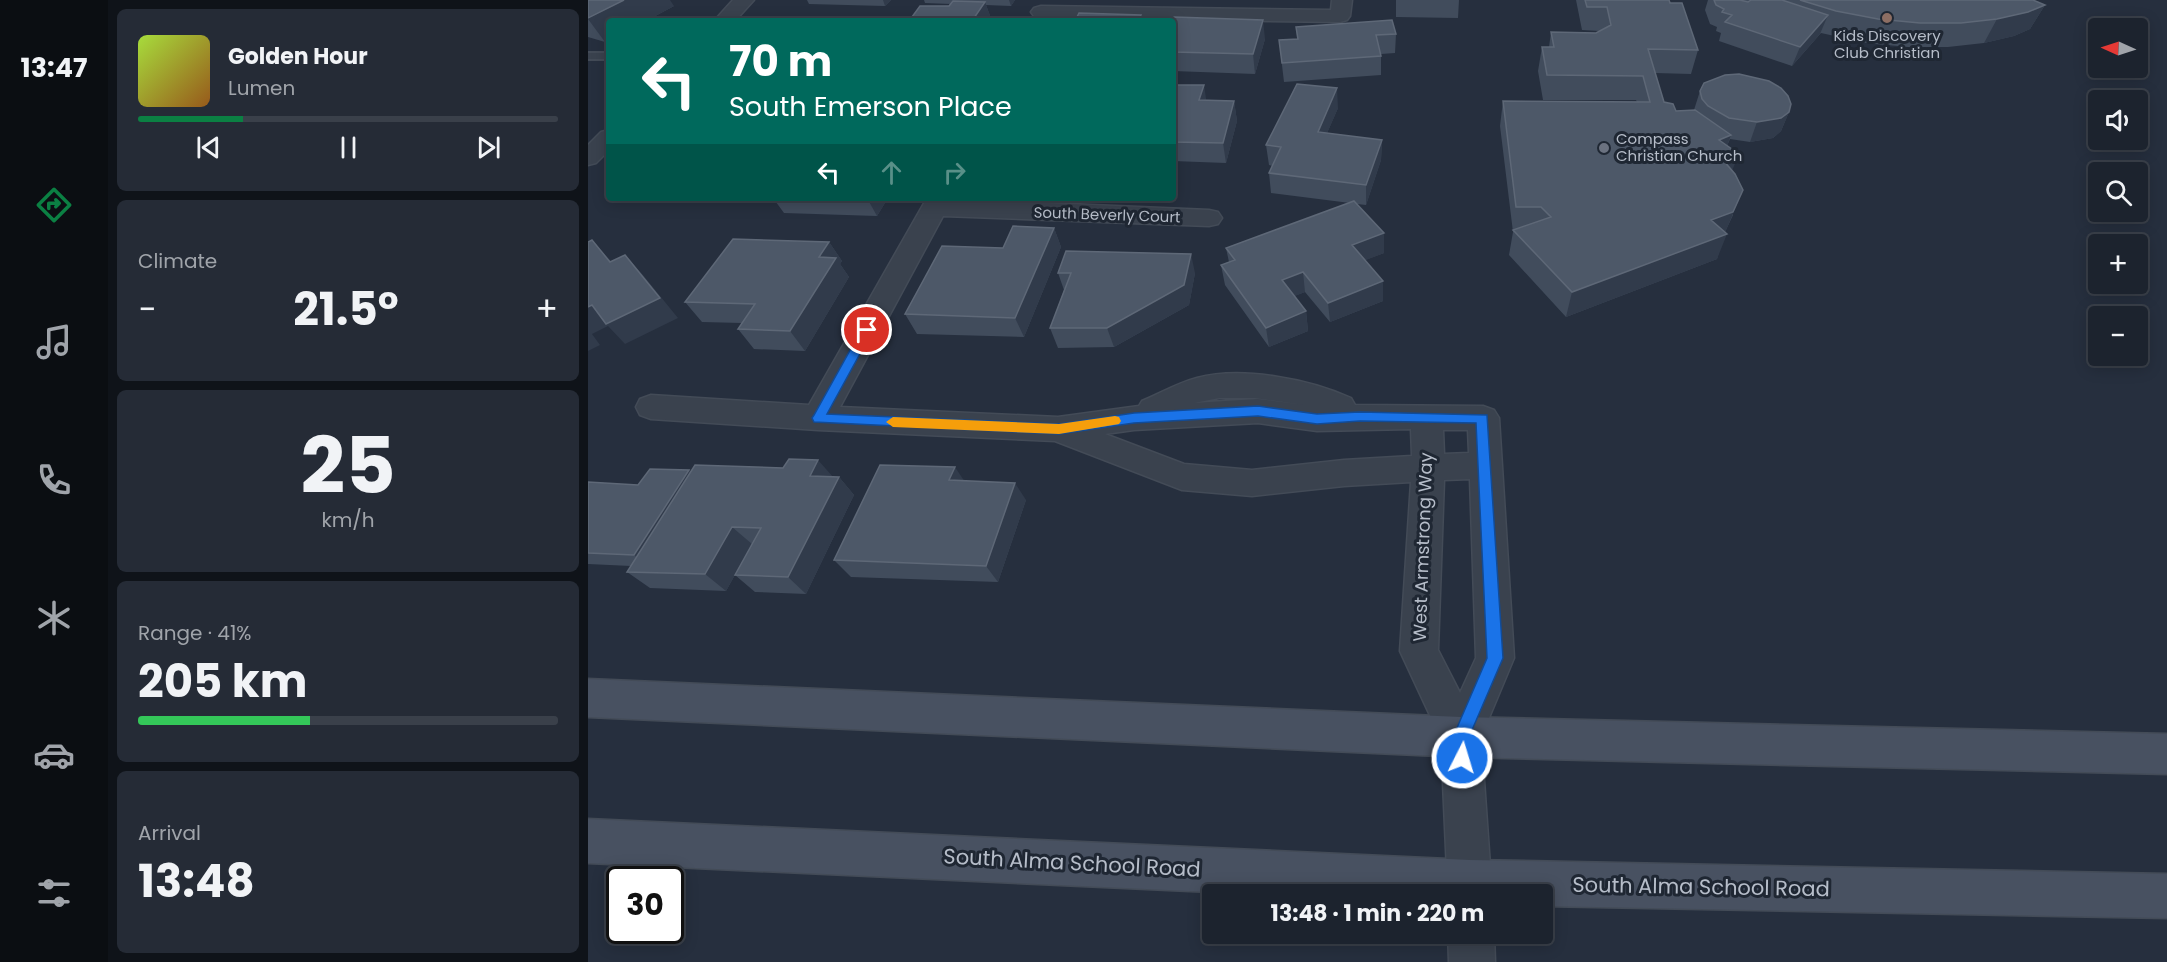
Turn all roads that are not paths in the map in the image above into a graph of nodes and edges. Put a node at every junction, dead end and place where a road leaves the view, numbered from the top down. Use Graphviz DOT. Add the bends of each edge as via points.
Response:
graph roads {
  1 [pos="744,0"];
  2 [pos="1340,8"];
  3 [pos="1041,11"];
  4 [pos="727,18"];
  5 [pos="588,56"];
  6 [pos="606,56"];
  7 [pos="606,140"];
  8 [pos="588,158"];
  9 [pos="937,203"];
  10 [pos="1209,218"];
  11 [pos="651,407"];
  12 [pos="1427,417"];
  13 [pos="818,418"];
  14 [pos="1059,429"];
  15 [pos="1486,465"];
  16 [pos="1428,467"];
  17 [pos="588,698"];
  18 [pos="1461,737"];
  19 [pos="2167,754"];
  20 [pos="588,841"];
  21 [pos="1395,884"];
  22 [pos="1470,884"];
  23 [pos="1553,889"];
  24 [pos="2167,897"];
  25 [pos="1471,944"];
  26 [pos="1472,962"];
  1 -- 4 [label="street"];
  2 -- 3 [label="street"];
  5 -- 6 [label="lane"];
  7 -- 8 [label="street"];
  9 -- 10 [label="street, South Beverly Court"];
  9 -- 13 [label="street"];
  11 -- 13 [label="street"];
  12 -- 14 [label="street" via="1317,419 1258,411 1134,418"];
  12 -- 15 [label="street" via="1483,418"];
  12 -- 16 [label="street, West Armstrong Way"];
  13 -- 14 [label="street"];
  14 -- 16 [label="street" via="1182,477 1252,483"];
  15 -- 16 [label="street"];
  15 -- 18 [label="street" via="1495,658"];
  16 -- 18 [label="street, West Armstrong Way" via="1419,651"];
  17 -- 18 [label="main road"];
  18 -- 19 [label="main road"];
  18 -- 22 [label="street"];
  20 -- 21 [label="main road, South Alma School Road"];
  23 -- 24 [label="main road, South Alma School Road"];
  25 -- 26 [label="street"];
}
